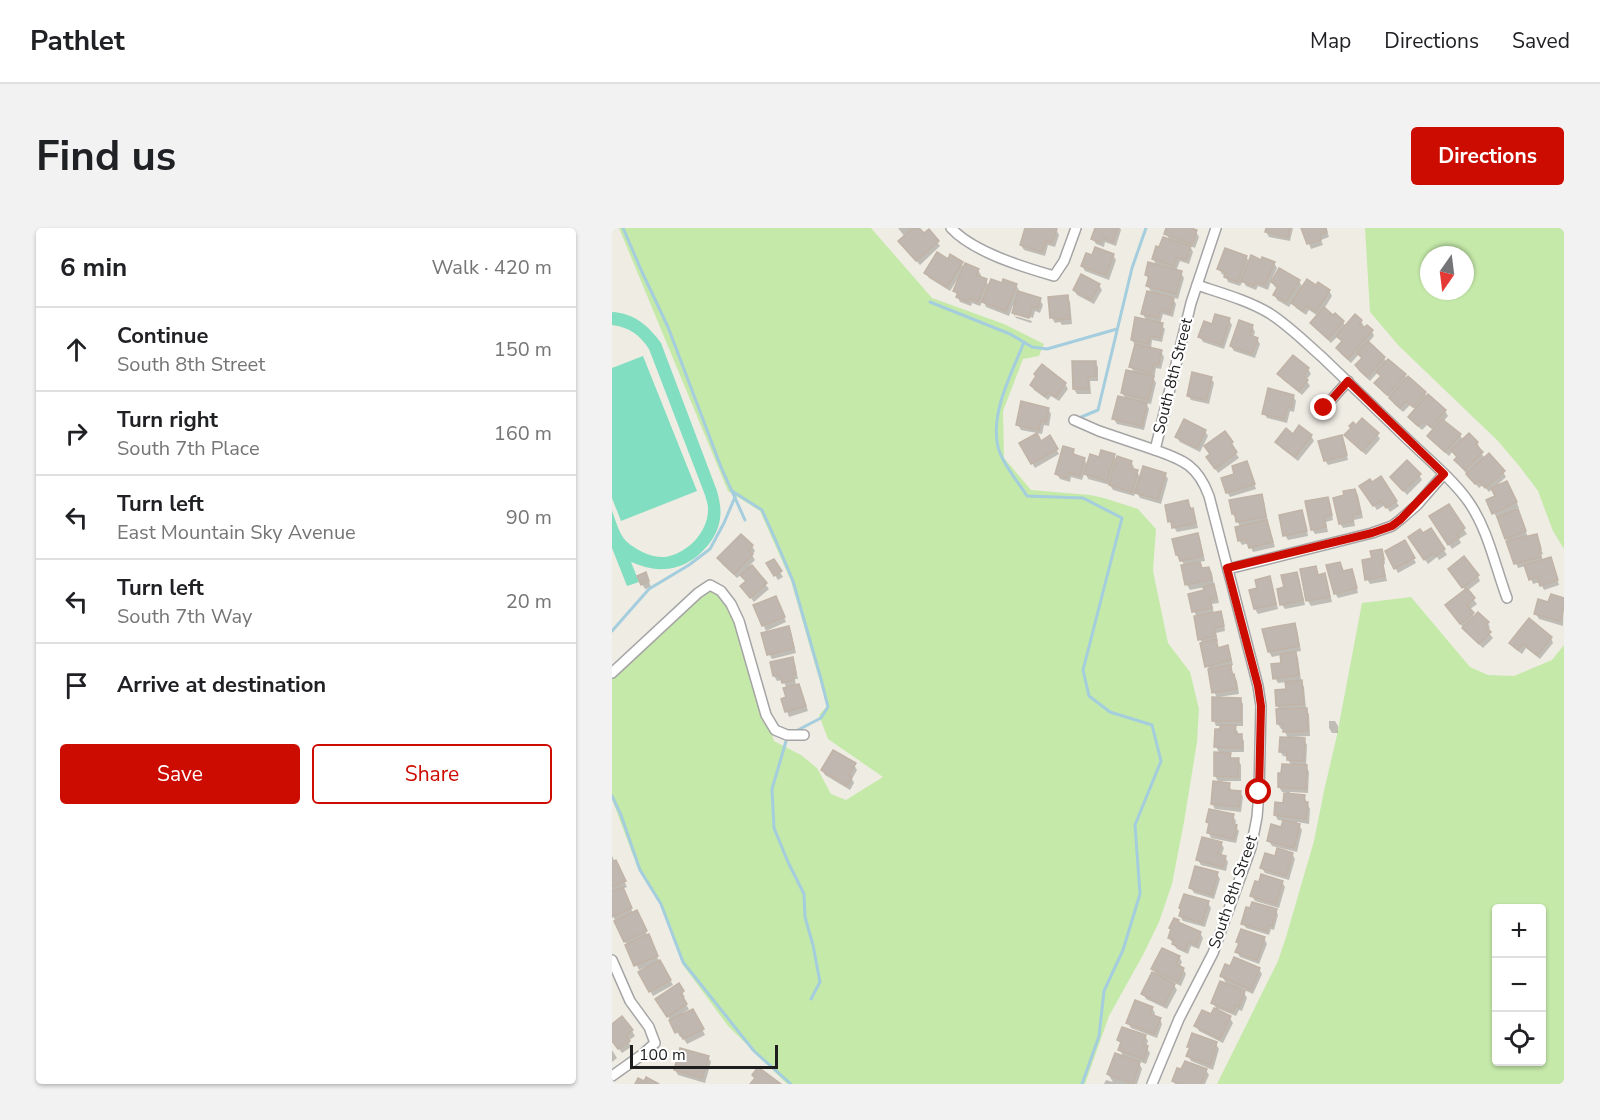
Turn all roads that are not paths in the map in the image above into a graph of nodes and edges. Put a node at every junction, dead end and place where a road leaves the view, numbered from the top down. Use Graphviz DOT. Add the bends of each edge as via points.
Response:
graph roads {
  1 [pos="951,228"];
  2 [pos="1076,228"];
  3 [pos="1216,228"];
  4 [pos="1197,285"];
  5 [pos="1348,381"];
  6 [pos="1324,408"];
  7 [pos="1074,420"];
  8 [pos="1155,450"];
  9 [pos="1444,474"];
  10 [pos="1227,568"];
  11 [pos="1507,598"];
  12 [pos="612,673"];
  13 [pos="804,735"];
  14 [pos="612,960"];
  15 [pos="612,1076"];
  16 [pos="1152,1084"];
  1 -- 2 [label="street" via="978,249 1054,276 1065,261"];
  3 -- 4 [label="street, South 8th Street"];
  4 -- 5 [label="street" via="1268,313"];
  4 -- 8 [label="street, South 8th Street"];
  5 -- 6 [label="street"];
  5 -- 9 [label="street"];
  7 -- 8 [label="street"];
  8 -- 10 [label="street, South 8th Street" via="1191,466 1203,480"];
  9 -- 10 [label="street" via="1392,526"];
  9 -- 11 [label="street" via="1468,501 1485,532"];
  10 -- 16 [label="street, South 8th Street" via="1261,706 1257,817 1251,848 1213,953"];
  12 -- 13 [label="street" via="710,585 722,591 739,621 766,716 775,730"];
  14 -- 15 [label="street" via="654,1043"];
}
